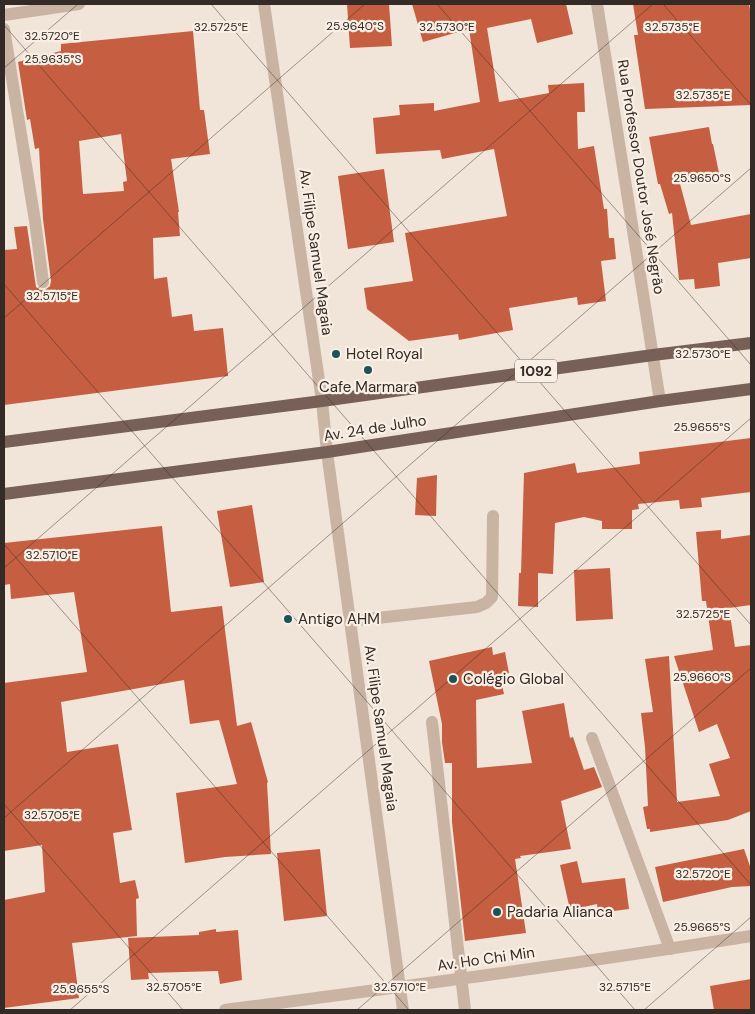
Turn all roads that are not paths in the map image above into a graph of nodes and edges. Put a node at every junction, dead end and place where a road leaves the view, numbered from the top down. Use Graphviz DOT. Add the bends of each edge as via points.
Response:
graph roads {
  1 [pos="79,4"];
  2 [pos="264,4"];
  3 [pos="597,4"];
  4 [pos="4,16"];
  5 [pos="4,29"];
  6 [pos="43,282"];
  7 [pos="751,343"];
  8 [pos="653,355"];
  9 [pos="751,389"];
  10 [pos="322,401"];
  11 [pos="660,401"];
  12 [pos="4,442"];
  13 [pos="327,452"];
  14 [pos="4,494"];
  15 [pos="493,516"];
  16 [pos="350,621"];
  17 [pos="432,722"];
  18 [pos="592,738"];
  19 [pos="751,936"];
  20 [pos="670,949"];
  21 [pos="461,979"];
  22 [pos="400,988"];
  23 [pos="225,1010"];
  24 [pos="403,1010"];
  25 [pos="465,1010"];
  1 -- 4 [label="street"];
  2 -- 10 [label="street, Av. Filipe Samuel Magaia"];
  3 -- 8 [label="street, Rua Professor Doutor José Negrão"];
  5 -- 6 [label="street"];
  7 -- 8 [label="main road, 1092"];
  8 -- 10 [label="main road, 1092"];
  8 -- 11 [label="street, Rua Professor Doutor José Negrão"];
  9 -- 11 [label="main road, Av. 24 de Julho"];
  10 -- 12 [label="main road, 1092"];
  10 -- 13 [label="street, Av. Filipe Samuel Magaia"];
  11 -- 13 [label="main road, Av. 24 de Julho"];
  13 -- 14 [label="main road, Av. 24 de Julho"];
  13 -- 16 [label="street, Av. Filipe Samuel Magaia"];
  15 -- 16 [label="street" via="492,597 486,603 477,607"];
  16 -- 22 [label="street, Av. Filipe Samuel Magaia"];
  17 -- 21 [label="street"];
  18 -- 20 [label="street"];
  19 -- 20 [label="street, Av. Ho Chi Min"];
  20 -- 21 [label="street, Av. Ho Chi Min"];
  21 -- 22 [label="street, Av. Ho Chi Min"];
  21 -- 25 [label="street"];
  22 -- 23 [label="street, Av. Ho Chi Min"];
  22 -- 24 [label="street, Av. Filipe Samuel Magaia"];
}
